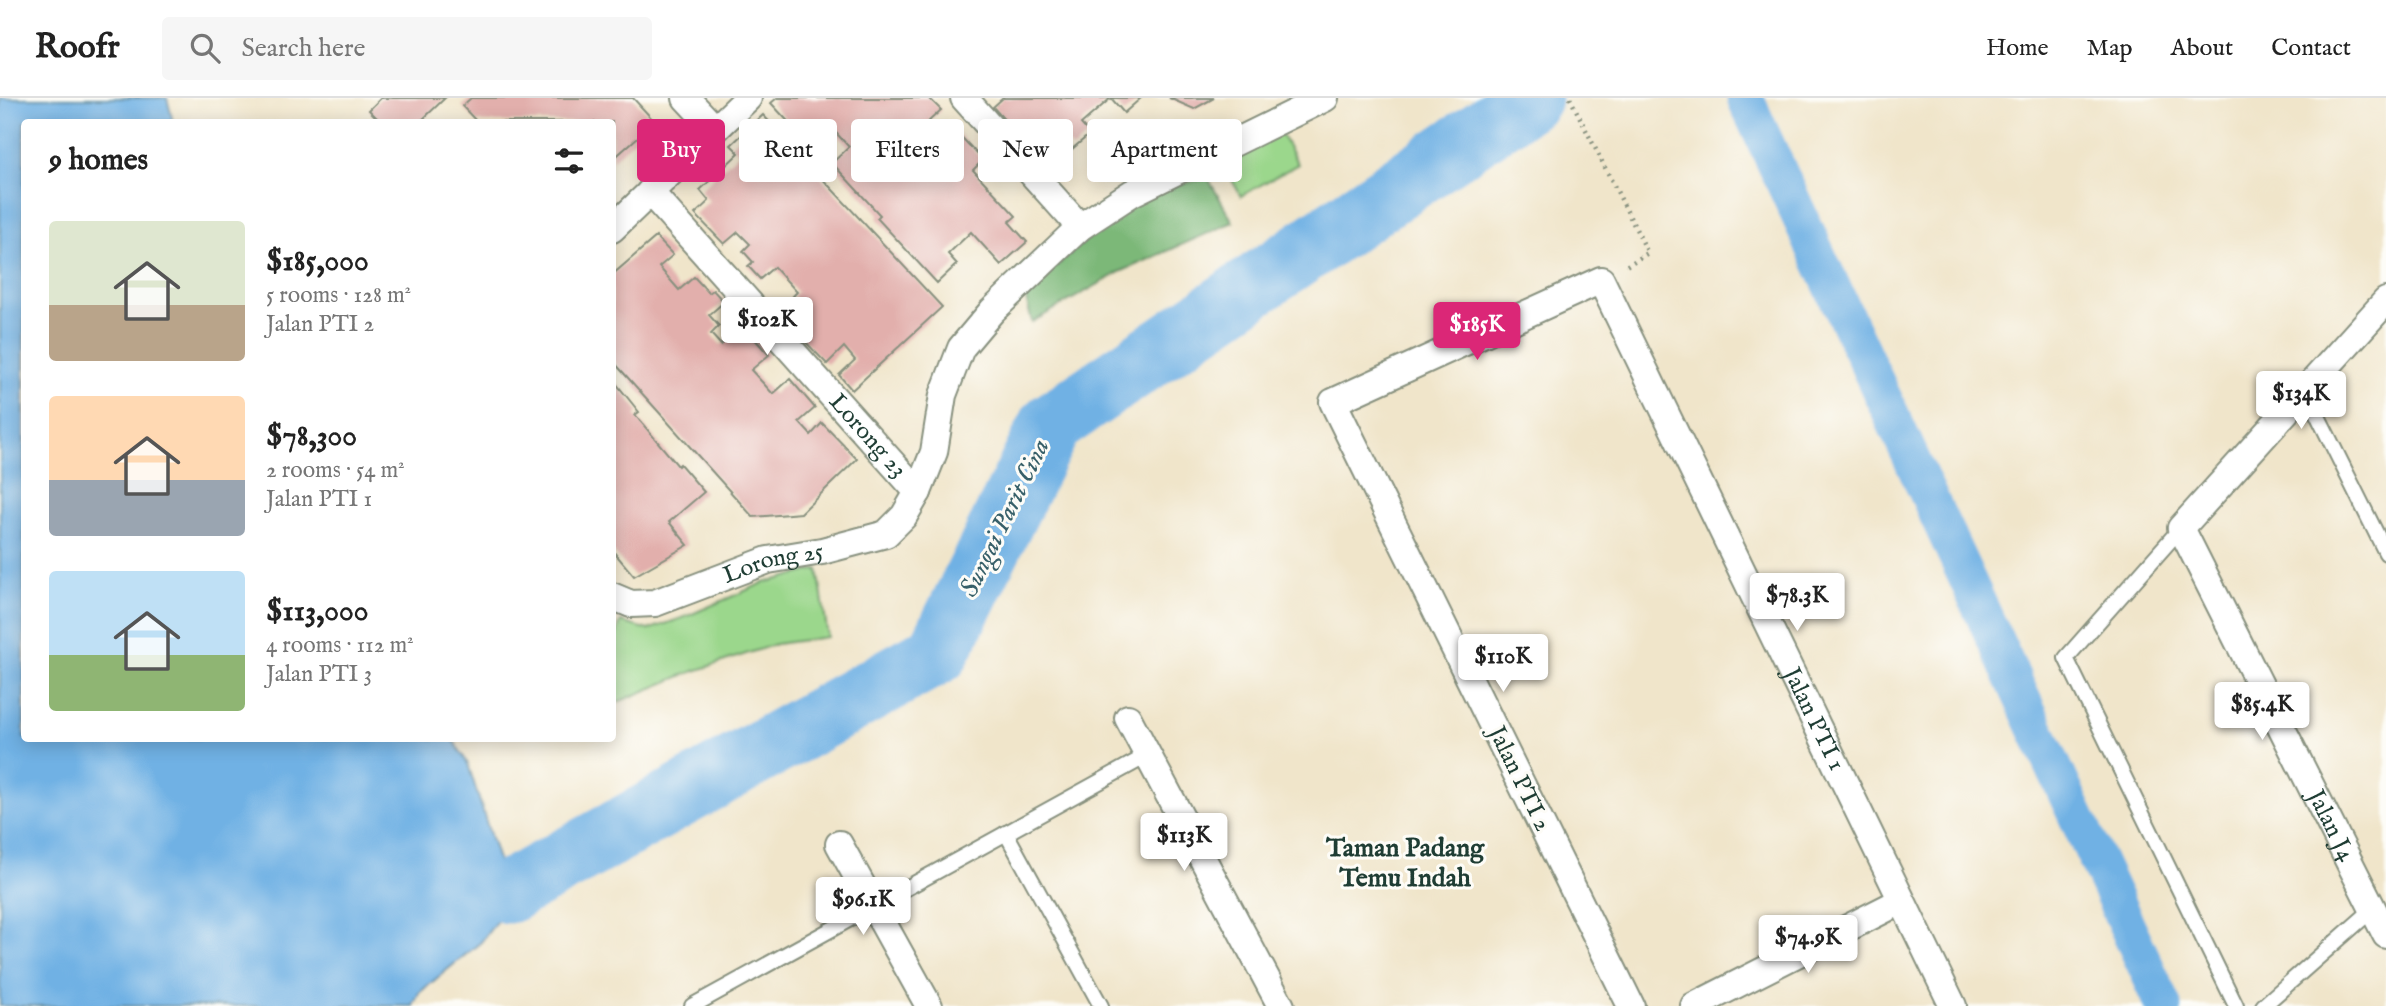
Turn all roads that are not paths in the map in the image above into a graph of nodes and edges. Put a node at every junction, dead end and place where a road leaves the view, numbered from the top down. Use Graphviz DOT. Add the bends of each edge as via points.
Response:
graph roads {
  1 [pos="686,98"];
  2 [pos="748,98"];
  3 [pos="964,98"];
  4 [pos="1325,98"];
  5 [pos="706,119"];
  6 [pos="725,120"];
  7 [pos="660,182"];
  8 [pos="650,192"];
  9 [pos="616,225"];
  10 [pos="1080,227"];
  11 [pos="1601,280"];
  12 [pos="2386,301"];
  13 [pos="2305,390"];
  14 [pos="918,492"];
  15 [pos="2180,528"];
  16 [pos="2386,553"];
  17 [pos="616,598"];
  18 [pos="1128,718"];
  19 [pos="1147,755"];
  20 [pos="1006,833"];
  21 [pos="839,844"];
  22 [pos="1901,901"];
  23 [pos="873,907"];
  24 [pos="2373,909"];
  25 [pos="2386,935"];
  26 [pos="692,1006"];
  27 [pos="929,1006"];
  28 [pos="1101,1006"];
  29 [pos="1281,1006"];
  30 [pos="1630,1006"];
  31 [pos="1694,1006"];
  32 [pos="1953,1006"];
  33 [pos="2236,1006"];
  34 [pos="2263,1006"];
  1 -- 5 [label="street"];
  2 -- 6 [label="street"];
  3 -- 10 [label="street"];
  4 -- 10 [label="street, Lorong 25" via="1132,193"];
  7 -- 8 [label="street"];
  8 -- 9 [label="street"];
  8 -- 14 [label="street, Lorong 23"];
  10 -- 14 [label="street, Lorong 25" via="992,311 961,348 943,395 934,452"];
  11 -- 22 [label="street, Jalan PTI 1"];
  11 -- 30 [label="street, Jalan PTI 2" via="1333,402"];
  12 -- 13 [label="street"];
  13 -- 15 [label="street"];
  13 -- 16 [label="lane"];
  14 -- 17 [label="street, Lorong 25" via="886,534 768,560 654,603 631,604"];
  15 -- 24 [label="street, Jalan J4"];
  15 -- 33 [label="lane" via="2066,657"];
  18 -- 19 [label="street"];
  19 -- 20 [label="lane"];
  19 -- 29 [label="street"];
  20 -- 23 [label="lane"];
  20 -- 28 [label="lane"];
  21 -- 23 [label="street"];
  22 -- 31 [label="street"];
  22 -- 32 [label="street, Jalan PTI 1"];
  23 -- 26 [label="lane"];
  23 -- 27 [label="street"];
  24 -- 25 [label="street, Jalan J4"];
  24 -- 34 [label="lane"];
}
